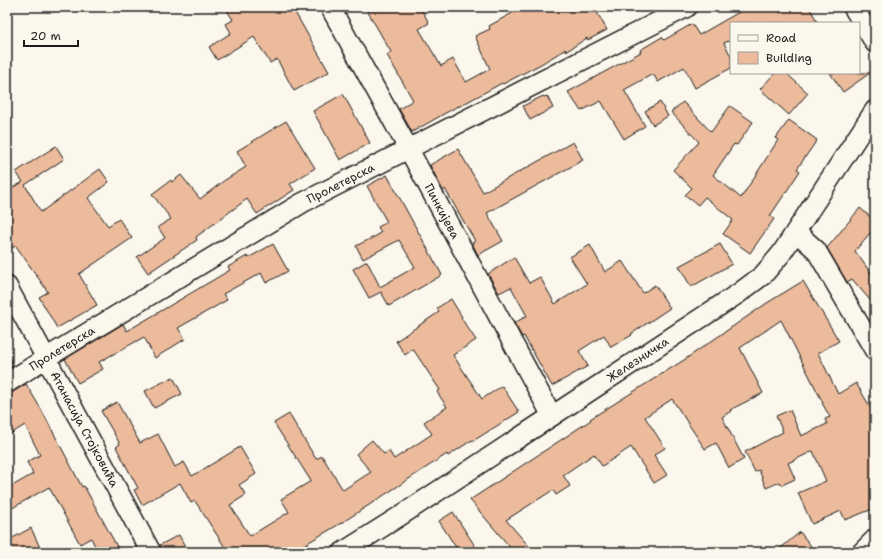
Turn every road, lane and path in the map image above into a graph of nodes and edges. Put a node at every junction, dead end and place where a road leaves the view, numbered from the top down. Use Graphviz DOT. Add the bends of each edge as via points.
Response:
graph roads {
  1 [pos="330,7"];
  2 [pos="688,7"];
  3 [pos="853,7"];
  4 [pos="875,43"];
  5 [pos="875,110"];
  6 [pos="408,148"];
  7 [pos="796,232"];
  8 [pos="7,286"];
  9 [pos="875,351"];
  10 [pos="46,358"];
  11 [pos="7,383"];
  12 [pos="552,416"];
  13 [pos="875,540"];
  14 [pos="151,552"];
  15 [pos="343,552"];
  16 [pos="862,552"];
  1 -- 6 [label="street, Пинкијева"];
  2 -- 6 [label="street, Пролетерска"];
  3 -- 4 [label="street"];
  5 -- 7 [label="street, Железничка"];
  6 -- 10 [label="street, Пролетерска" via="302,203"];
  6 -- 12 [label="street, Пинкијева"];
  7 -- 9 [label="street" via="816,250"];
  7 -- 12 [label="street, Железничка" via="771,268 748,287"];
  8 -- 10 [label="street, Атанасија Стојковића"];
  10 -- 11 [label="street, Пролетерска"];
  10 -- 14 [label="street, Атанасија Стојковића"];
  12 -- 15 [label="street, Железничка"];
  13 -- 16 [label="street"];
}
